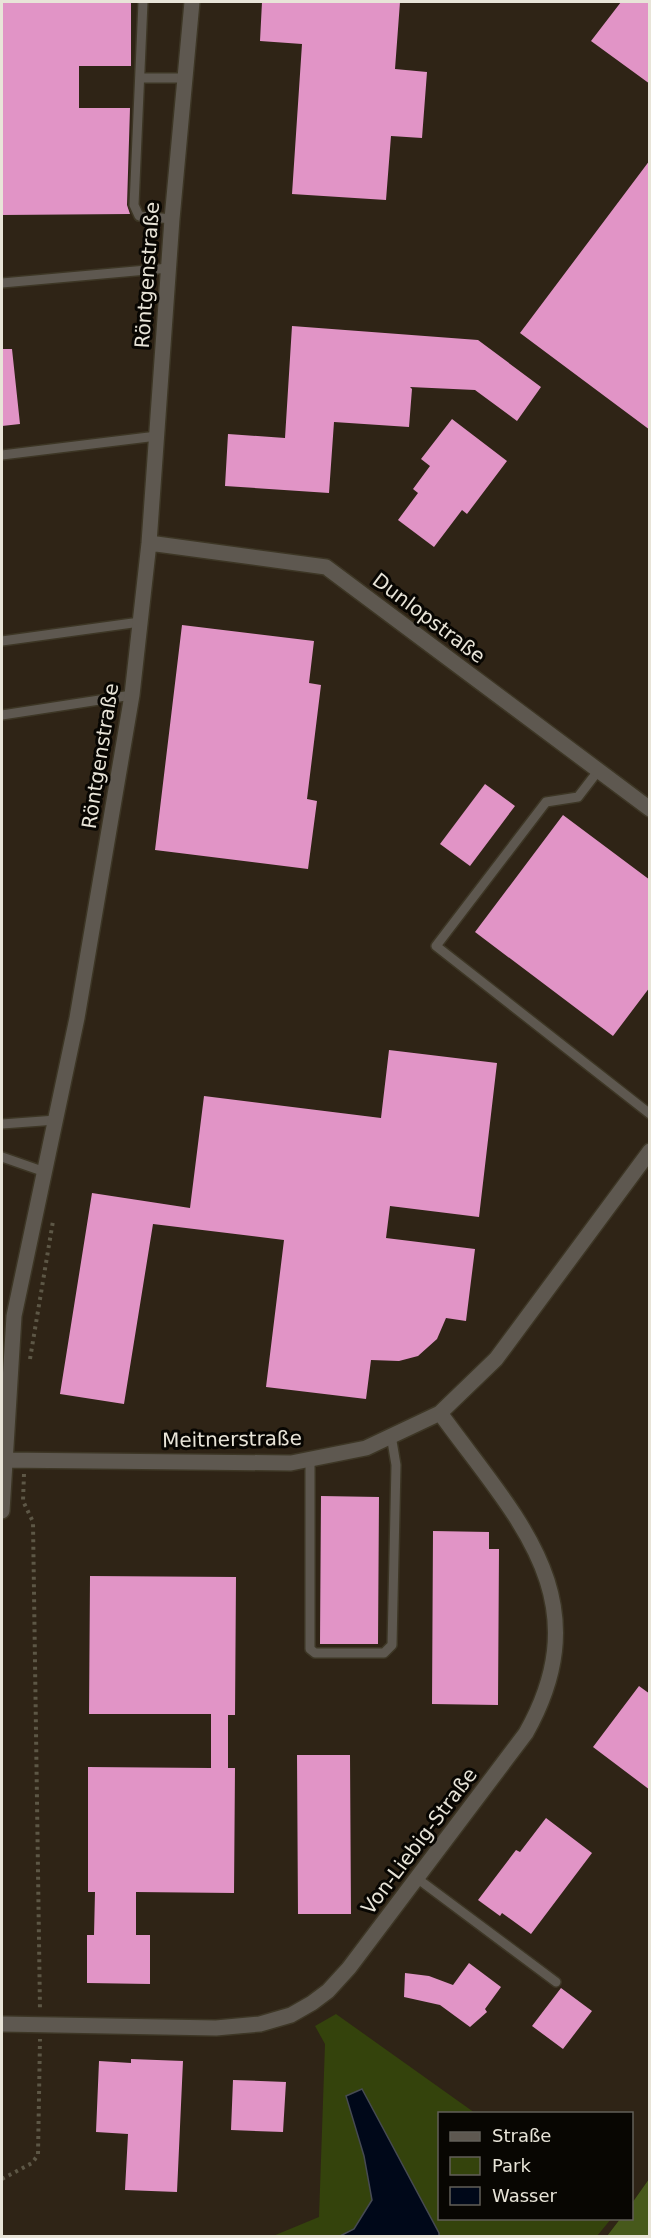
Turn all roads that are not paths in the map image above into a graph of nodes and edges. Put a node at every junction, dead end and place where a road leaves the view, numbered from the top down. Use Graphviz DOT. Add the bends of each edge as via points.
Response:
graph roads {
  1 [pos="143,2"];
  2 [pos="192,2"];
  3 [pos="140,78"];
  4 [pos="186,78"];
  5 [pos="172,219"];
  6 [pos="169,268"];
  7 [pos="2,283"];
  8 [pos="157,436"];
  9 [pos="2,455"];
  10 [pos="149,543"];
  11 [pos="140,622"];
  12 [pos="2,641"];
  13 [pos="132,695"];
  14 [pos="2,715"];
  15 [pos="598,771"];
  16 [pos="650,810"];
  17 [pos="650,1114"];
  18 [pos="56,1120"];
  19 [pos="2,1124"];
  20 [pos="650,1151"];
  21 [pos="2,1157"];
  22 [pos="45,1172"];
  23 [pos="440,1413"];
  24 [pos="391,1435"];
  25 [pos="3,1460"];
  26 [pos="310,1460"];
  27 [pos="2,1511"];
  28 [pos="418,1879"];
  29 [pos="556,1982"];
  30 [pos="2,2024"];
  1 -- 3 [label="lane"];
  2 -- 4 [label="street, Röntgenstraße"];
  3 -- 4 [label="lane"];
  3 -- 5 [label="lane" via="135,213"];
  4 -- 5 [label="street, Röntgenstraße"];
  5 -- 6 [label="street, Röntgenstraße"];
  6 -- 7 [label="lane"];
  6 -- 8 [label="street, Röntgenstraße"];
  8 -- 9 [label="lane"];
  8 -- 10 [label="street, Röntgenstraße"];
  10 -- 11 [label="street, Röntgenstraße"];
  10 -- 15 [label="street, Dunlopstraße" via="326,567"];
  11 -- 12 [label="lane"];
  11 -- 13 [label="street, Röntgenstraße"];
  13 -- 14 [label="lane"];
  13 -- 18 [label="street, Röntgenstraße"];
  15 -- 16 [label="street, Dunlopstraße"];
  15 -- 17 [label="lane" via="578,797 546,802 436,946"];
  18 -- 19 [label="lane"];
  18 -- 22 [label="street, Röntgenstraße"];
  20 -- 23 [label="street, Meitnerstraße" via="496,1359"];
  21 -- 22 [label="lane"];
  22 -- 25 [label="street, Röntgenstraße" via="14,1316"];
  23 -- 24 [label="street, Meitnerstraße"];
  23 -- 28 [label="street, Von-Liebig-Straße" via="532,1539 556,1612 555,1653 537,1713 526,1733"];
  24 -- 26 [label="street, Meitnerstraße" via="366,1448"];
  24 -- 26 [label="lane" via="396,1466 395,1575 392,1645 384,1653 315,1653 310,1649"];
  25 -- 26 [label="street, Meitnerstraße"];
  25 -- 27 [label="street, Röntgenstraße"];
  28 -- 29 [label="lane"];
  28 -- 30 [label="street, Von-Liebig-Straße" via="328,1991 291,2015 260,2024 216,2028"];
}
